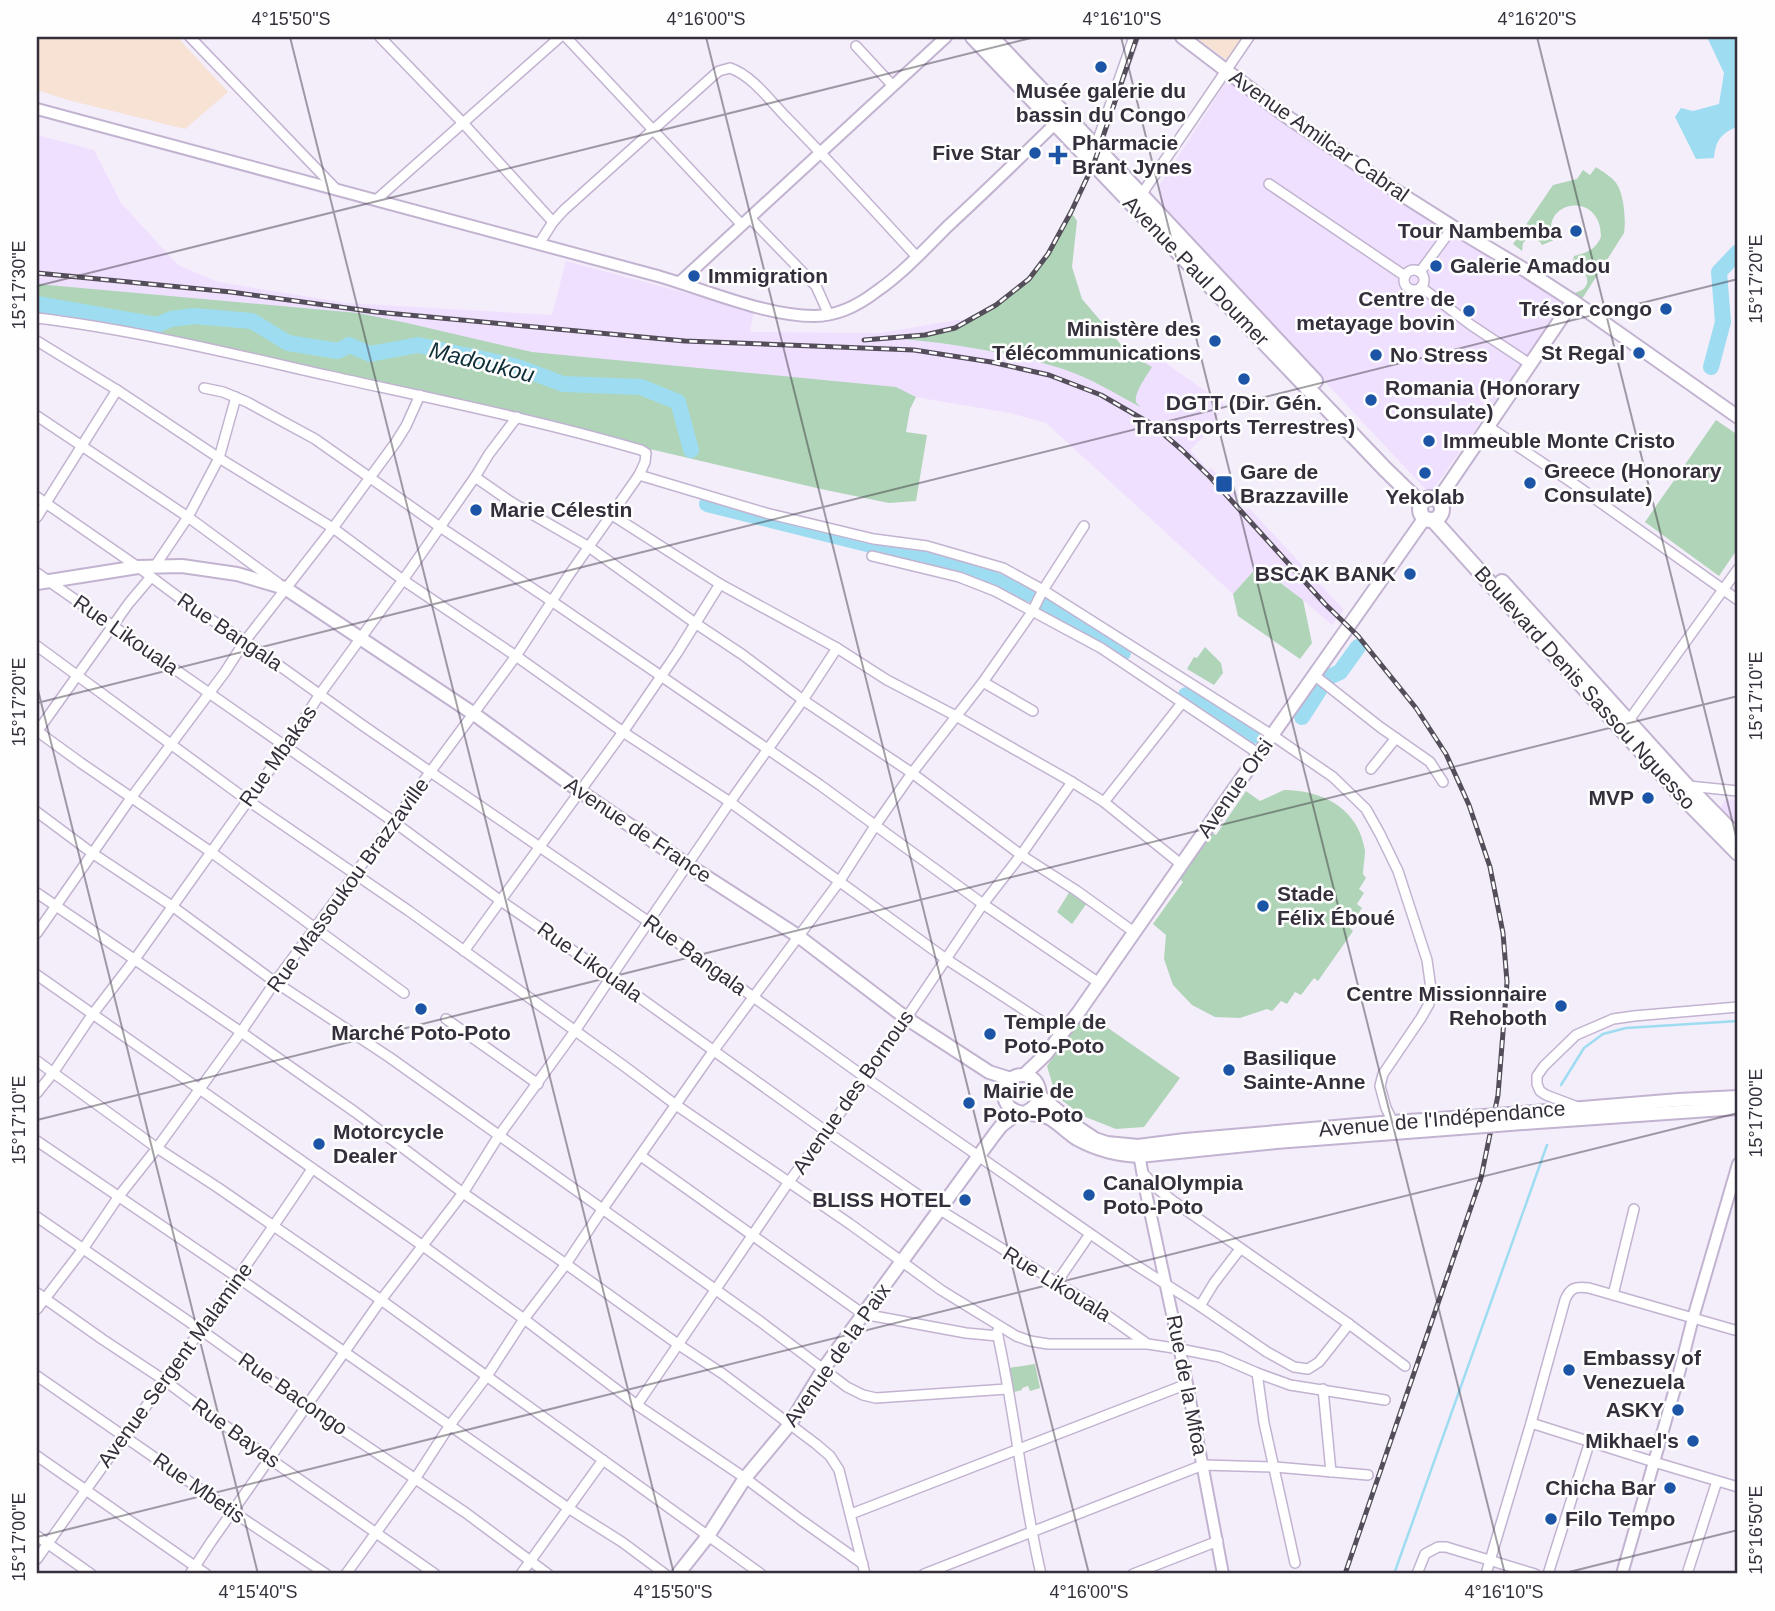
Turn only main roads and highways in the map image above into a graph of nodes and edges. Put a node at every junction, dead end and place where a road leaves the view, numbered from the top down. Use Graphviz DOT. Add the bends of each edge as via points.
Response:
graph roads {
  1 [pos="973,37"];
  2 [pos="991,37"];
  3 [pos="1182,37"];
  4 [pos="1039,97"];
  5 [pos="1573,301"];
  6 [pos="1738,416"];
  7 [pos="1431,509"];
  8 [pos="37,583"];
  9 [pos="1704,810"];
  10 [pos="1738,838"];
  11 [pos="1738,853"];
  12 [pos="1045,1055"];
  13 [pos="989,1072"];
  14 [pos="1024,1075"];
  15 [pos="1011,1079"];
  16 [pos="1037,1082"];
  17 [pos="1004,1094"];
  18 [pos="1040,1096"];
  19 [pos="1738,1097"];
  20 [pos="1738,1108"];
  21 [pos="1023,1112"];
  22 [pos="1522,1118"];
  23 [pos="1485,1121"];
  24 [pos="994,1135"];
  25 [pos="1143,1150"];
  26 [pos="678,1574"];
  1 -- 4 [label="main road, Avenue Paul Doumer"];
  2 -- 4 [label="main road, Avenue Paul Doumer"];
  3 -- 5 [label="main road, Avenue Amilcar Cabral" via="1286,116"];
  4 -- 7 [label="main road, Avenue Paul Doumer" via="1324,391"];
  5 -- 6 [label="main road, Avenue Amilcar Cabral"];
  5 -- 7 [label="main road, Avenue Orsi"];
  7 -- 9 [label="main road, Boulevard Denis Sassou Nguesso"];
  7 -- 12 [label="main road, Avenue Orsi"];
  8 -- 13 [label="main road, Avenue de France" via="138,567 153,571 182,566 237,574 285,588 798,936 906,1018"];
  9 -- 10 [label="main road, Boulevard Denis Sassou Nguesso"];
  9 -- 11 [label="main road, Boulevard Denis Sassou Nguesso"];
  12 -- 14 [label="main road, Avenue Orsi"];
  12 -- 16 [label="main road"];
  13 -- 15 [label="main road"];
  13 -- 17 [label="main road"];
  14 -- 15 [label="main road"];
  14 -- 16 [label="main road"];
  15 -- 17 [label="main road"];
  16 -- 18 [label="main road"];
  17 -- 21 [label="main road" via="1012,1110"];
  17 -- 24 [label="main road"];
  18 -- 21 [label="main road" via="1033,1109"];
  18 -- 25 [label="main road, Avenue de l'Indépendance" via="1095,1139"];
  19 -- 22 [label="main road, Avenue de l'Indépendance" via="1580,1108"];
  20 -- 22 [label="main road, Avenue de l'Indépendance"];
  21 -- 24 [label="main road"];
  21 -- 25 [label="main road, Avenue de l'Indépendance" via="1050,1119 1106,1152 1123,1155"];
  22 -- 23 [label="main road, Avenue de l'Indépendance, bridge"];
  23 -- 25 [label="main road, Avenue de l'Indépendance"];
  23 -- 25 [label="main road, Avenue de l'Indépendance" via="1392,1122"];
  24 -- 26 [label="main road, Avenue de la Paix"];
}
